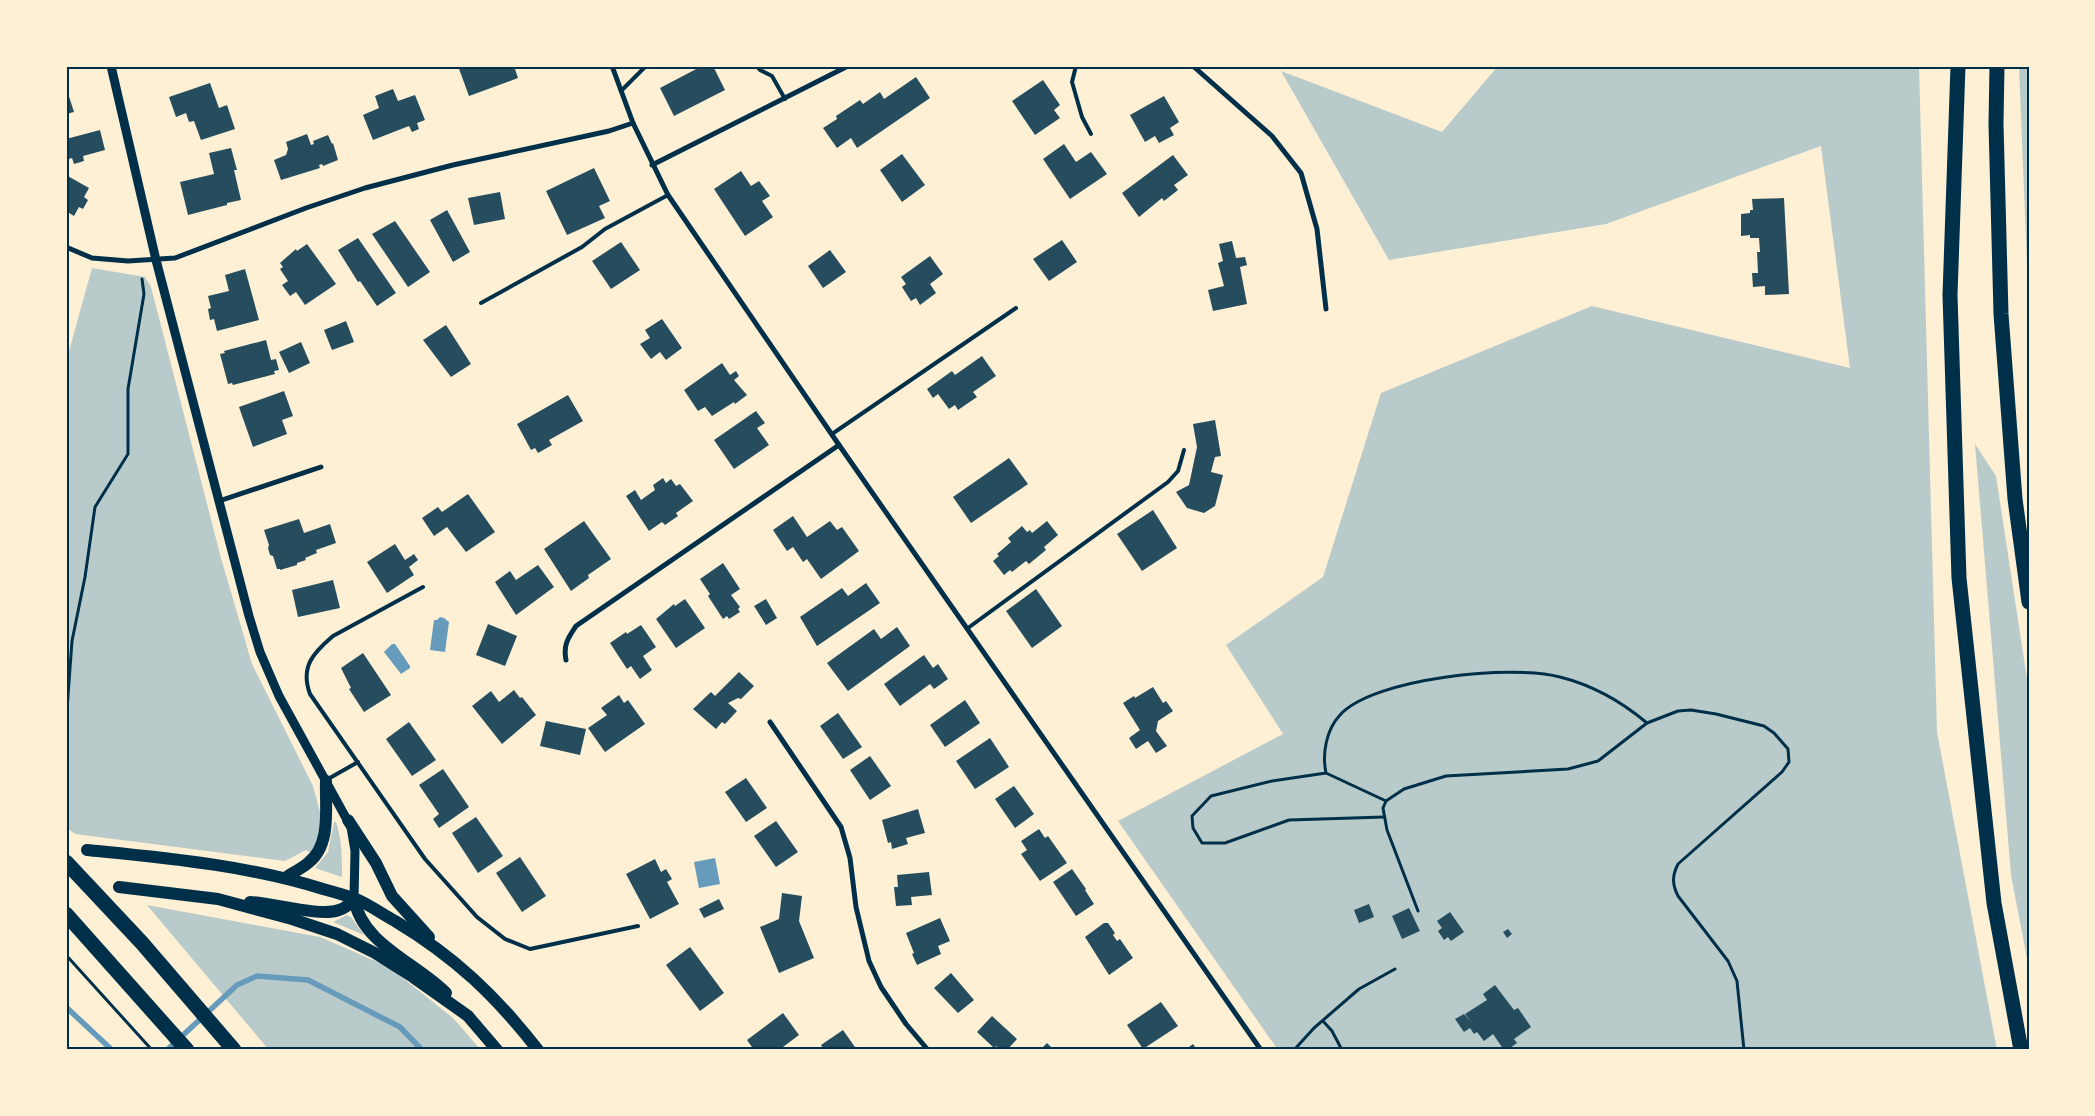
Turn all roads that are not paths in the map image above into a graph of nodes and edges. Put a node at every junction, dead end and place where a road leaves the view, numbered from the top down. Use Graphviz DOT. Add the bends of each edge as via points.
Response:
graph roads {
  1 [pos="111,66"];
  2 [pos="612,66"];
  3 [pos="646,66"];
  4 [pos="757,66"];
  5 [pos="848,66"];
  6 [pos="1076,66"];
  7 [pos="1193,66"];
  8 [pos="1958,66"];
  9 [pos="1997,66"];
  10 [pos="621,91"];
  11 [pos="785,99"];
  12 [pos="633,124"];
  13 [pos="1091,134"];
  14 [pos="652,165"];
  15 [pos="668,196"];
  16 [pos="66,247"];
  17 [pos="156,260"];
  18 [pos="481,303"];
  19 [pos="1016,308"];
  20 [pos="1326,309"];
  21 [pos="832,434"];
  22 [pos="839,444"];
  23 [pos="1184,450"];
  24 [pos="321,467"];
  25 [pos="219,501"];
  26 [pos="423,587"];
  27 [pos="2029,602"];
  28 [pos="968,628"];
  29 [pos="566,660"];
  30 [pos="770,722"];
  31 [pos="358,762"];
  32 [pos="326,781"];
  33 [pos="348,820"];
  34 [pos="87,850"];
  35 [pos="66,862"];
  36 [pos="284,878"];
  37 [pos="119,887"];
  38 [pos="354,898"];
  39 [pos="218,899"];
  40 [pos="66,914"];
  41 [pos="638,926"];
  42 [pos="446,955"];
  43 [pos="468,1016"];
  44 [pos="187,1050"];
  45 [pos="234,1050"];
  46 [pos="497,1050"];
  47 [pos="538,1050"];
  48 [pos="928,1050"];
  49 [pos="1260,1050"];
  50 [pos="2021,1050"];
  1 -- 17 [label="street"];
  2 -- 10 [label="street"];
  3 -- 10 [label="lane"];
  4 -- 11 [label="lane" via="772,76"];
  5 -- 11 [label="street"];
  6 -- 13 [label="lane" via="1072,82"];
  7 -- 20 [label="street" via="1272,136 1301,173 1317,229"];
  8 -- 50 [label="highway" via="1950,295 1959,578 1994,903"];
  9 -- 27 [label="highway" via="2001,314 2014,499"];
  10 -- 12 [label="street"];
  11 -- 14 [label="street"];
  12 -- 14 [label="street"];
  12 -- 17 [label="street" via="394,180 306,208 182,256"];
  14 -- 15 [label="street"];
  15 -- 18 [label="lane" via="605,229 582,248"];
  15 -- 21 [label="street"];
  16 -- 17 [label="street" via="92,258"];
  17 -- 25 [label="street"];
  19 -- 21 [label="lane"];
  21 -- 22 [label="street"];
  22 -- 28 [label="street"];
  22 -- 29 [label="street" via="576,626 566,641"];
  23 -- 28 [label="lane" via="1178,471 1168,482"];
  24 -- 25 [label="street"];
  25 -- 32 [label="street" via="266,666 286,712"];
  26 -- 31 [label="lane" via="333,636 321,646 305,671 310,694"];
  28 -- 49 [label="street"];
  30 -- 48 [label="street" via="841,827 869,961 881,988"];
  31 -- 32 [label="lane"];
  31 -- 41 [label="lane" via="425,859 477,917 506,939 530,949"];
  32 -- 33 [label="street"];
  32 -- 36 [label="main road" via="325,830 321,845 308,863"];
  33 -- 38 [label="street" via="355,851"];
  33 -- 42 [label="main road" via="376,863 392,896"];
  34 -- 36 [label="main road"];
  35 -- 45 [label="highway" via="142,943"];
  36 -- 38 [label="main road"];
  37 -- 39 [label="main road"];
  38 -- 39 [label="main road" via="345,908 334,912"];
  38 -- 42 [label="main road"];
  38 -- 43 [label="main road" via="358,913 375,936 436,982"];
  39 -- 43 [label="main road" via="292,919 356,943 394,964"];
  40 -- 44 [label="highway"];
  42 -- 47 [label="main road" via="494,997"];
  43 -- 46 [label="main road"];
}
